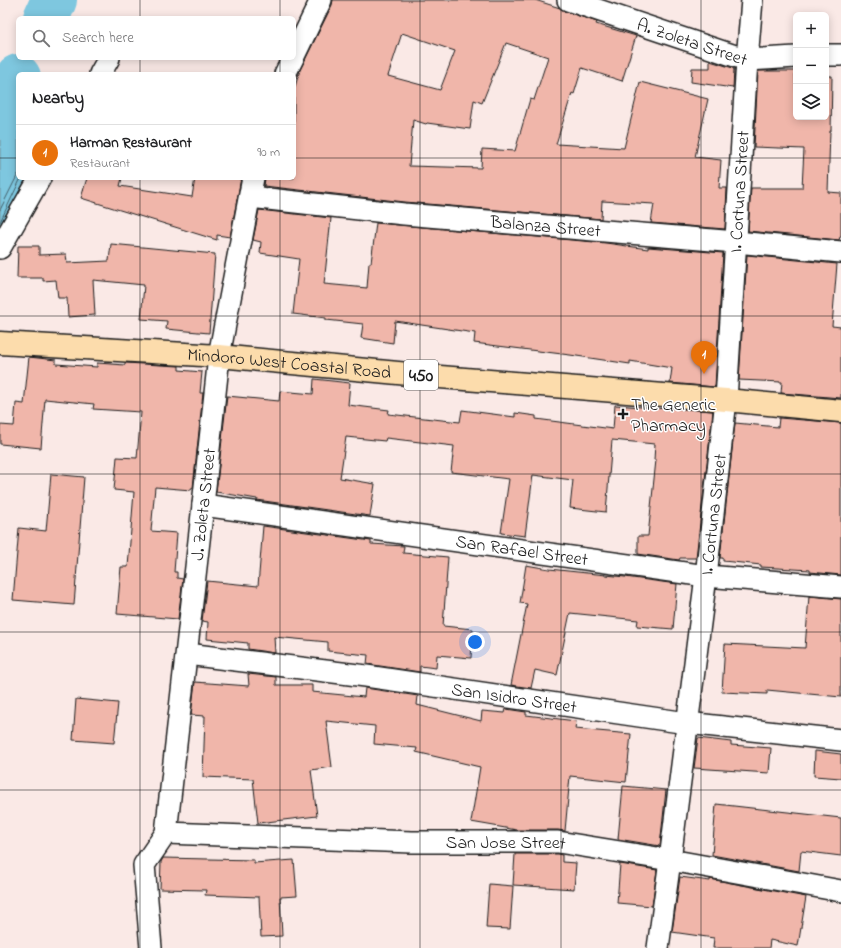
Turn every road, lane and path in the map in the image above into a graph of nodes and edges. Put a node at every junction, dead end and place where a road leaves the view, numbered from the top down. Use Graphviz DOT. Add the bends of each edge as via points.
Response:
graph roads {
  1 [pos="321,0"];
  2 [pos="568,0"];
  3 [pos="752,0"];
  4 [pos="296,53"];
  5 [pos="841,55"];
  6 [pos="829,56"];
  7 [pos="793,57"];
  8 [pos="108,60"];
  9 [pos="292,60"];
  10 [pos="747,60"];
  11 [pos="101,72"];
  12 [pos="286,72"];
  13 [pos="39,180"];
  14 [pos="251,187"];
  15 [pos="736,242"];
  16 [pos="0,248"];
  17 [pos="841,252"];
  18 [pos="0,343"];
  19 [pos="219,356"];
  20 [pos="726,400"];
  21 [pos="841,411"];
  22 [pos="203,506"];
  23 [pos="706,576"];
  24 [pos="841,587"];
  25 [pos="187,654"];
  26 [pos="687,723"];
  27 [pos="841,740"];
  28 [pos="166,833"];
  29 [pos="670,860"];
  30 [pos="841,891"];
  31 [pos="151,948"];
  32 [pos="658,948"];
  1 -- 4 [label="street"];
  2 -- 10 [label="street, A. Zoleta Street"];
  3 -- 10 [label="street, I. Cortuna Street"];
  5 -- 6 [label="street"];
  7 -- 10 [label="street, A. Zoleta Street"];
  8 -- 11 [label="street"];
  9 -- 12 [label="street"];
  10 -- 15 [label="street, I. Cortuna Street"];
  13 -- 16 [label="street"];
  14 -- 15 [label="street, Balanza Street" via="404,214"];
  14 -- 19 [label="street, J. Zoleta Street"];
  15 -- 17 [label="street, Balanza Street"];
  15 -- 20 [label="street, I. Cortuna Street"];
  18 -- 19 [label="main road, Mindoro West Coastal Road / 450"];
  19 -- 20 [label="main road, Mindoro West Coastal Road / 450"];
  19 -- 22 [label="street, J. Zoleta Street"];
  20 -- 21 [label="main road, Mindoro West Coastal Road / 450"];
  20 -- 23 [label="street, I. Cortuna Street"];
  22 -- 23 [label="street, San Rafael Street"];
  22 -- 25 [label="street, J. Zoleta Street"];
  23 -- 24 [label="street, San Rafael Street"];
  23 -- 26 [label="street, I. Cortuna Street"];
  25 -- 26 [label="street, San Isidro Street" via="366,676"];
  25 -- 28 [label="street, J. Zoleta Street"];
  26 -- 27 [label="street, San Isidro Street"];
  26 -- 29 [label="street, I. Cortuna Street"];
  28 -- 29 [label="street, San Jose Street" via="412,842 558,842"];
  28 -- 31 [label="street" via="144,865"];
  29 -- 30 [label="street, San Jose Street"];
  29 -- 32 [label="street, I. Cortuna Street"];
}
